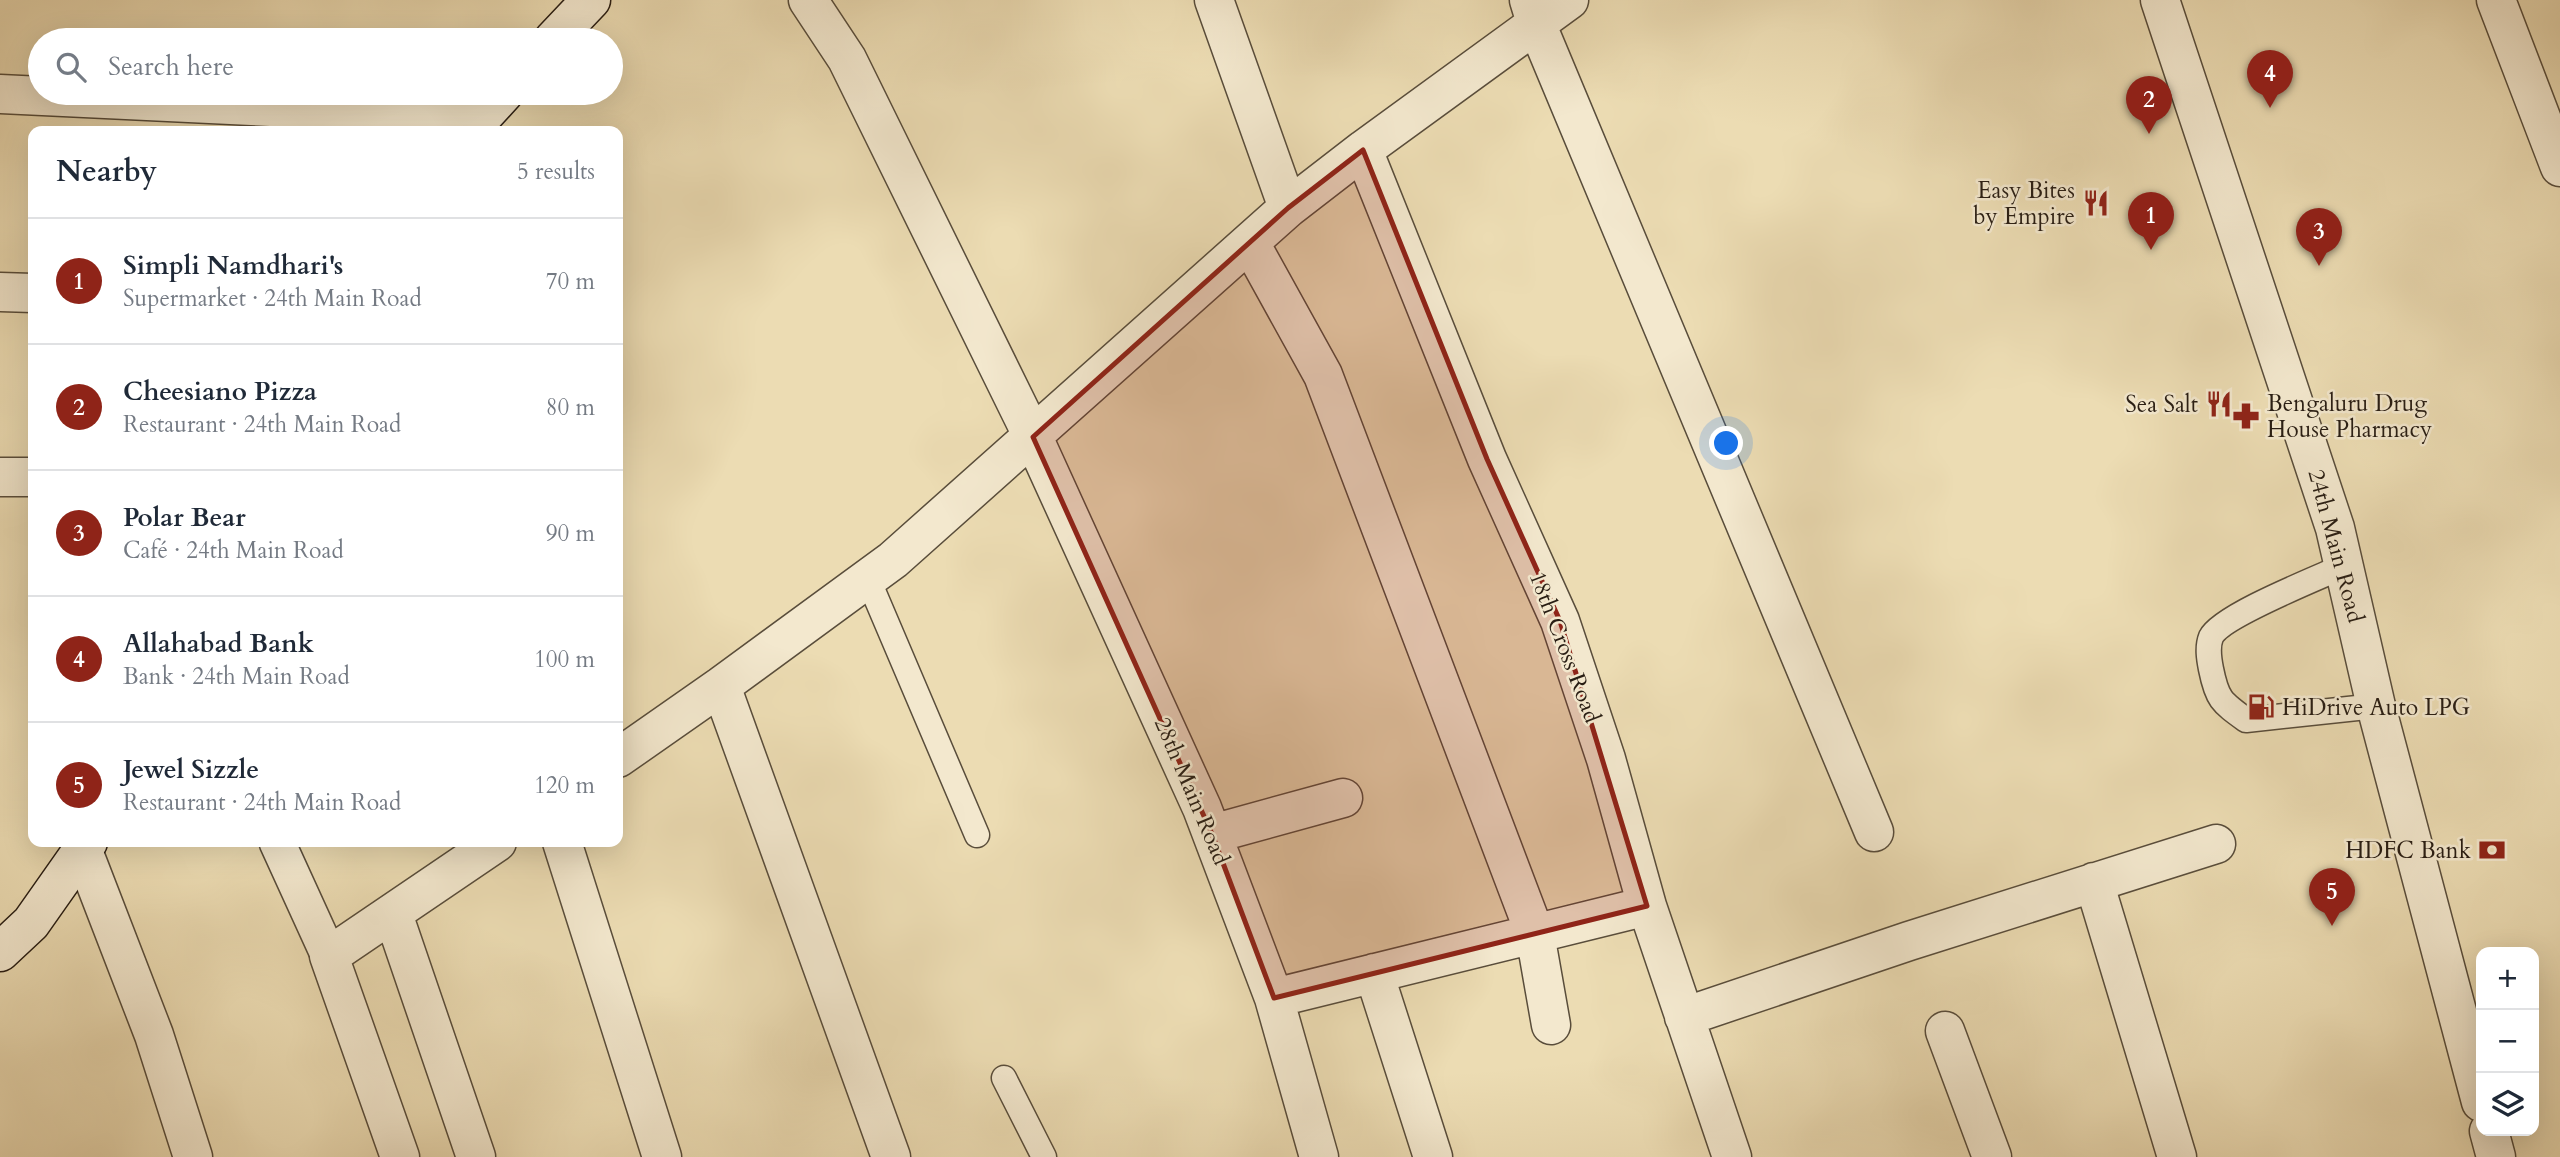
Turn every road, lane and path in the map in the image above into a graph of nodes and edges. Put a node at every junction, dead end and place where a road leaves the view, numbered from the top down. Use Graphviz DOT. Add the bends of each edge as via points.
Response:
graph roads {
  1 [pos="591,0"];
  2 [pos="808,0"];
  3 [pos="1214,0"];
  4 [pos="1569,0"];
  5 [pos="2160,0"];
  6 [pos="2496,0"];
  7 [pos="1532,11"];
  8 [pos="564,28"];
  9 [pos="0,94"];
  10 [pos="28,95"];
  11 [pos="267,105"];
  12 [pos="486,114"];
  13 [pos="1363,150"];
  14 [pos="2560,167"];
  15 [pos="1288,208"];
  16 [pos="1250,243"];
  17 [pos="0,292"];
  18 [pos="28,293"];
  19 [pos="1033,437"];
  20 [pos="0,477"];
  21 [pos="28,477"];
  22 [pos="2344,566"];
  23 [pos="868,579"];
  24 [pos="721,686"];
  25 [pos="2376,706"];
  26 [pos="623,755"];
  27 [pos="1343,799"];
  28 [pos="1874,832"];
  29 [pos="1212,834"];
  30 [pos="977,835"];
  31 [pos="2216,844"];
  32 [pos="85,847"];
  33 [pos="86,847"];
  34 [pos="279,847"];
  35 [pos="489,847"];
  36 [pos="564,847"];
  37 [pos="2094,882"];
  38 [pos="1647,906"];
  39 [pos="393,914"];
  40 [pos="1535,934"];
  41 [pos="0,952"];
  42 [pos="329,956"];
  43 [pos="1374,973"];
  44 [pos="1273,998"];
  45 [pos="1684,1017"];
  46 [pos="1551,1025"];
  47 [pos="1945,1031"];
  48 [pos="1004,1078"];
  49 [pos="2476,1083"];
  50 [pos="2490,1136"];
  51 [pos="193,1157"];
  52 [pos="400,1157"];
  53 [pos="476,1157"];
  54 [pos="662,1157"];
  55 [pos="891,1157"];
  56 [pos="1044,1157"];
  57 [pos="1319,1157"];
  58 [pos="1433,1157"];
  59 [pos="1732,1157"];
  60 [pos="1992,1157"];
  61 [pos="2177,1157"];
  62 [pos="2496,1157"];
  1 -- 8 [label="street"];
  2 -- 19 [label="street, 28th Main Road" via="848,59"];
  3 -- 15 [label="street"];
  4 -- 7 [label="street"];
  5 -- 22 [label="street, 24th Main Road"];
  6 -- 14 [label="street"];
  7 -- 13 [label="street"];
  7 -- 28 [label="street"];
  9 -- 10 [label="street"];
  11 -- 12 [label="street"];
  13 -- 15 [label="street"];
  13 -- 38 [label="street, 18th Cross Road" via="1487,459 1560,621"];
  15 -- 16 [label="street"];
  16 -- 19 [label="street"];
  16 -- 40 [label="street" via="1323,375"];
  17 -- 18 [label="street"];
  19 -- 23 [label="street"];
  19 -- 29 [label="street, 28th Main Road"];
  20 -- 21 [label="street"];
  22 -- 25 [label="street, 24th Main Road"];
  22 -- 25 [label="lane" via="2228,620 2211,636 2208,654 2216,694 2246,720"];
  23 -- 24 [label="street"];
  23 -- 30 [label="lane"];
  24 -- 26 [label="street"];
  24 -- 55 [label="street"];
  25 -- 49 [label="street, 24th Main Road"];
  27 -- 29 [label="street"];
  29 -- 44 [label="street, 28th Main Road"];
  31 -- 37 [label="street"];
  32 -- 41 [label="street" via="31,923"];
  33 -- 51 [label="street"];
  34 -- 42 [label="street"];
  35 -- 39 [label="street"];
  36 -- 54 [label="street"];
  37 -- 45 [label="street"];
  37 -- 61 [label="street"];
  38 -- 40 [label="street"];
  38 -- 45 [label="street, 18th Cross Road"];
  39 -- 42 [label="street"];
  39 -- 53 [label="street"];
  40 -- 43 [label="street"];
  40 -- 46 [label="street"];
  42 -- 52 [label="street"];
  43 -- 44 [label="street"];
  43 -- 58 [label="street"];
  44 -- 57 [label="street, 28th Main Road"];
  45 -- 59 [label="street, 18th Cross Road"];
  47 -- 60 [label="street"];
  48 -- 56 [label="lane"];
  50 -- 62 [label="street"];
}
